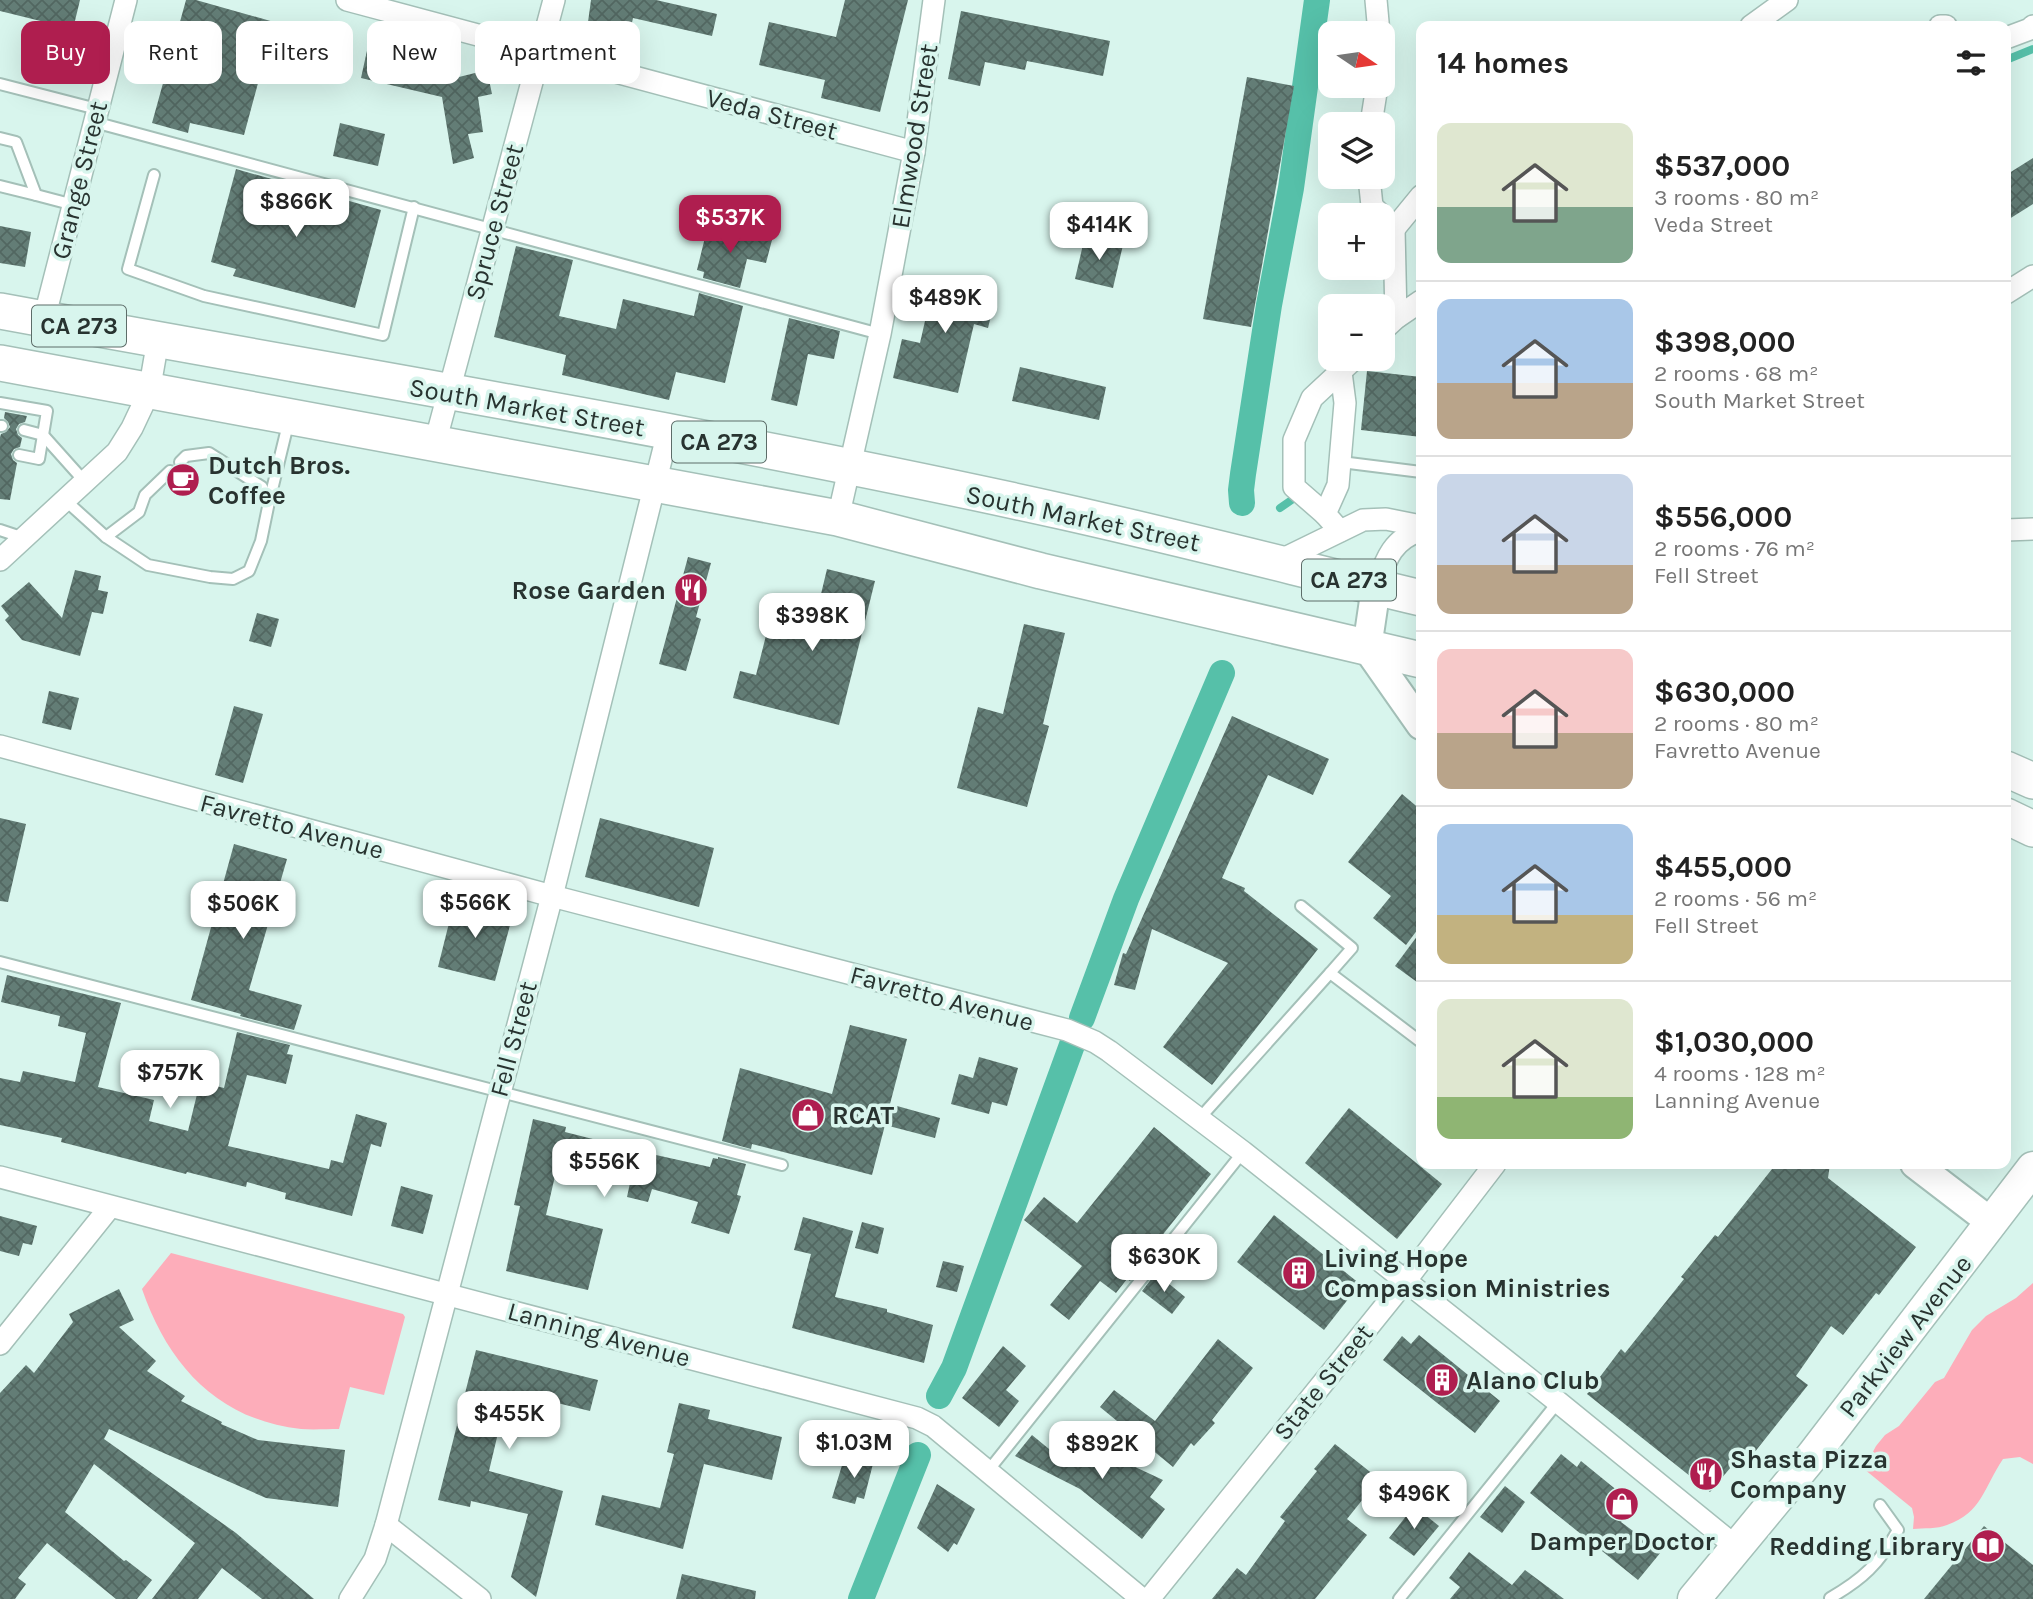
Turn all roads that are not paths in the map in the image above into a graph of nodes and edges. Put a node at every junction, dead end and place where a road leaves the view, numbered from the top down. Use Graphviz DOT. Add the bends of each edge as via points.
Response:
graph roads {
  1 [pos="126,0"];
  2 [pos="347,0"];
  3 [pos="554,0"];
  4 [pos="934,0"];
  5 [pos="1376,0"];
  6 [pos="1787,0"];
  7 [pos="548,21"];
  8 [pos="1378,21"];
  9 [pos="1758,21"];
  10 [pos="2033,26"];
  11 [pos="475,34"];
  12 [pos="2011,36"];
  13 [pos="640,78"];
  14 [pos="0,84"];
  15 [pos="531,84"];
  16 [pos="95,115"];
  17 [pos="0,138"];
  18 [pos="914,152"];
  19 [pos="154,175"];
  20 [pos="0,186"];
  21 [pos="36,195"];
  22 [pos="1416,199"];
  23 [pos="74,205"];
  24 [pos="414,207"];
  25 [pos="1395,214"];
  26 [pos="492,228"];
  27 [pos="2033,276"];
  28 [pos="2011,290"];
  29 [pos="1416,305"];
  30 [pos="0,311"];
  31 [pos="44,319"];
  32 [pos="1395,320"];
  33 [pos="880,334"];
  34 [pos="158,341"];
  35 [pos="0,363"];
  36 [pos="1341,371"];
  37 [pos="1348,371"];
  38 [pos="149,392"];
  39 [pos="448,393"];
  40 [pos="0,403"];
  41 [pos="290,417"];
  42 [pos="24,430"];
  43 [pos="668,432"];
  44 [pos="43,435"];
  45 [pos="435,443"];
  46 [pos="19,455"];
  47 [pos="180,462"];
  48 [pos="1341,462"];
  49 [pos="850,469"];
  50 [pos="170,471"];
  51 [pos="1416,471"];
  52 [pos="85,482"];
  53 [pos="656,483"];
  54 [pos="65,500"];
  55 [pos="269,502"];
  56 [pos="1325,514"];
  57 [pos="838,518"];
  58 [pos="1416,525"];
  59 [pos="2033,529"];
  60 [pos="0,530"];
  61 [pos="2011,530"];
  62 [pos="1340,531"];
  63 [pos="1416,533"];
  64 [pos="106,537"];
  65 [pos="24,538"];
  66 [pos="0,560"];
  67 [pos="1277,562"];
  68 [pos="1376,587"];
  69 [pos="1416,597"];
  70 [pos="1367,648"];
  71 [pos="1416,659"];
  72 [pos="1416,718"];
  73 [pos="0,746"];
  74 [pos="2011,771"];
  75 [pos="2033,781"];
  76 [pos="2011,818"];
  77 [pos="2033,829"];
  78 [pos="551,896"];
  79 [pos="1301,906"];
  80 [pos="0,962"];
  81 [pos="1330,973"];
  82 [pos="1416,1038"];
  83 [pos="498,1092"];
  84 [pos="1199,1119"];
  85 [pos="1243,1152"];
  86 [pos="782,1165"];
  87 [pos="2033,1168"];
  88 [pos="1491,1169"];
  89 [pos="1922,1169"];
  90 [pos="0,1177"];
  91 [pos="110,1207"];
  92 [pos="1992,1223"];
  93 [pos="1406,1280"];
  94 [pos="446,1293"];
  95 [pos="0,1344"];
  96 [pos="1558,1402"];
  97 [pos="988,1471"];
  98 [pos="1880,1506"];
  99 [pos="386,1525"];
  100 [pos="1735,1546"];
  101 [pos="1830,1598"];
  102 [pos="350,1599"];
  103 [pos="480,1599"];
  104 [pos="1142,1599"];
  105 [pos="1149,1599"];
  106 [pos="1399,1599"];
  107 [pos="1693,1599"];
  1 -- 16 [label="street, Grange Street"];
  2 -- 11 [label="street, Veda Street"];
  3 -- 7 [label="street, Spruce Street"];
  4 -- 18 [label="street, Elmwood Street"];
  5 -- 8 [label="street"];
  6 -- 9 [label="street"];
  10 -- 12 [label="street"];
  13 -- 18 [label="street, Veda Street"];
  14 -- 16 [label="lane"];
  15 -- 26 [label="street, Spruce Street"];
  16 -- 23 [label="street, Grange Street"];
  16 -- 24 [label="lane"];
  17 -- 21 [label="lane" via="16,142"];
  18 -- 33 [label="street, Elmwood Street"];
  19 -- 24 [label="lane" via="128,269 204,296 383,335"];
  20 -- 21 [label="lane"];
  21 -- 23 [label="lane"];
  22 -- 25 [label="street"];
  23 -- 31 [label="street, Grange Street"];
  24 -- 26 [label="lane"];
  26 -- 33 [label="lane"];
  26 -- 39 [label="street, Spruce Street"];
  27 -- 28 [label="street"];
  29 -- 32 [label="street"];
  30 -- 31 [label="main road, South Market Street / CA 273"];
  31 -- 34 [label="main road, South Market Street / CA 273"];
  33 -- 49 [label="street, Elmwood Street"];
  34 -- 38 [label="street"];
  34 -- 39 [label="main road, South Market Street / CA 273"];
  35 -- 38 [label="main road, South Market Street / CA 273"];
  36 -- 56 [label="street" via="1312,398 1294,440 1294,487"];
  37 -- 48 [label="street"];
  38 -- 41 [label="main road, South Market Street / CA 273"];
  38 -- 52 [label="street" via="117,452"];
  39 -- 43 [label="main road, South Market Street / CA 273"];
  39 -- 45 [label="street, Spruce Street"];
  40 -- 44 [label="lane" via="47,411"];
  41 -- 45 [label="main road, South Market Street / CA 273"];
  41 -- 55 [label="lane"];
  42 -- 44 [label="lane"];
  43 -- 49 [label="main road, South Market Street / CA 273"];
  43 -- 53 [label="street, Fell Street"];
  44 -- 46 [label="lane" via="40,459"];
  44 -- 52 [label="lane"];
  45 -- 53 [label="main road, South Market Street / CA 273"];
  47 -- 55 [label="lane" via="186,456 209,453 262,487"];
  48 -- 51 [label="lane"];
  48 -- 56 [label="street" via="1338,485"];
  49 -- 57 [label="street, Elmwood Street"];
  49 -- 67 [label="main road, South Market Street / CA 273"];
  50 -- 64 [label="lane" via="145,495 139,512"];
  52 -- 54 [label="street"];
  53 -- 57 [label="main road, South Market Street / CA 273"];
  53 -- 78 [label="street, Fell Street"];
  54 -- 64 [label="lane"];
  54 -- 65 [label="street"];
  55 -- 64 [label="lane" via="261,541 248,570 233,579 148,565"];
  56 -- 62 [label="street"];
  57 -- 70 [label="main road, South Market Street / CA 273"];
  58 -- 62 [label="street" via="1375,519"];
  59 -- 61 [label="street"];
  60 -- 65 [label="lane"];
  62 -- 67 [label="street"];
  63 -- 68 [label="street" via="1398,541"];
  65 -- 66 [label="street"];
  67 -- 68 [label="main road, South Market Street / CA 273"];
  68 -- 69 [label="main road, South Market Street / CA 273"];
  68 -- 70 [label="street"];
  70 -- 71 [label="main road, CA 273"];
  70 -- 72 [label="street"];
  73 -- 78 [label="street, Favretto Avenue"];
  74 -- 75 [label="main road"];
  76 -- 77 [label="main road"];
  78 -- 83 [label="street, Fell Street"];
  78 -- 84 [label="street, Favretto Avenue" via="1075,1034 1109,1051"];
  79 -- 81 [label="lane" via="1352,948"];
  80 -- 83 [label="lane"];
  81 -- 82 [label="lane"];
  81 -- 84 [label="lane"];
  83 -- 86 [label="lane"];
  83 -- 94 [label="street, Fell Street"];
  84 -- 85 [label="street, Favretto Avenue"];
  85 -- 93 [label="street, Favretto Avenue"];
  85 -- 97 [label="lane"];
  87 -- 92 [label="main road, Parkview Avenue"];
  88 -- 93 [label="street, State Street"];
  89 -- 92 [label="street"];
  90 -- 91 [label="street, Lanning Avenue"];
  91 -- 94 [label="street, Lanning Avenue"];
  91 -- 95 [label="street"];
  92 -- 100 [label="main road, Parkview Avenue" via="1813,1455"];
  93 -- 96 [label="street, Favretto Avenue"];
  93 -- 105 [label="street, State Street"];
  94 -- 97 [label="street, Lanning Avenue" via="917,1418"];
  94 -- 99 [label="street, Fell Street"];
  96 -- 100 [label="street, Favretto Avenue"];
  96 -- 106 [label="lane"];
  97 -- 104 [label="street, Lanning Avenue"];
  98 -- 101 [label="lane" via="1898,1530 1885,1553 1858,1582"];
  99 -- 102 [label="street, Fell Street" via="375,1559"];
  99 -- 103 [label="street"];
  100 -- 107 [label="main road, Parkview Avenue"];
}
